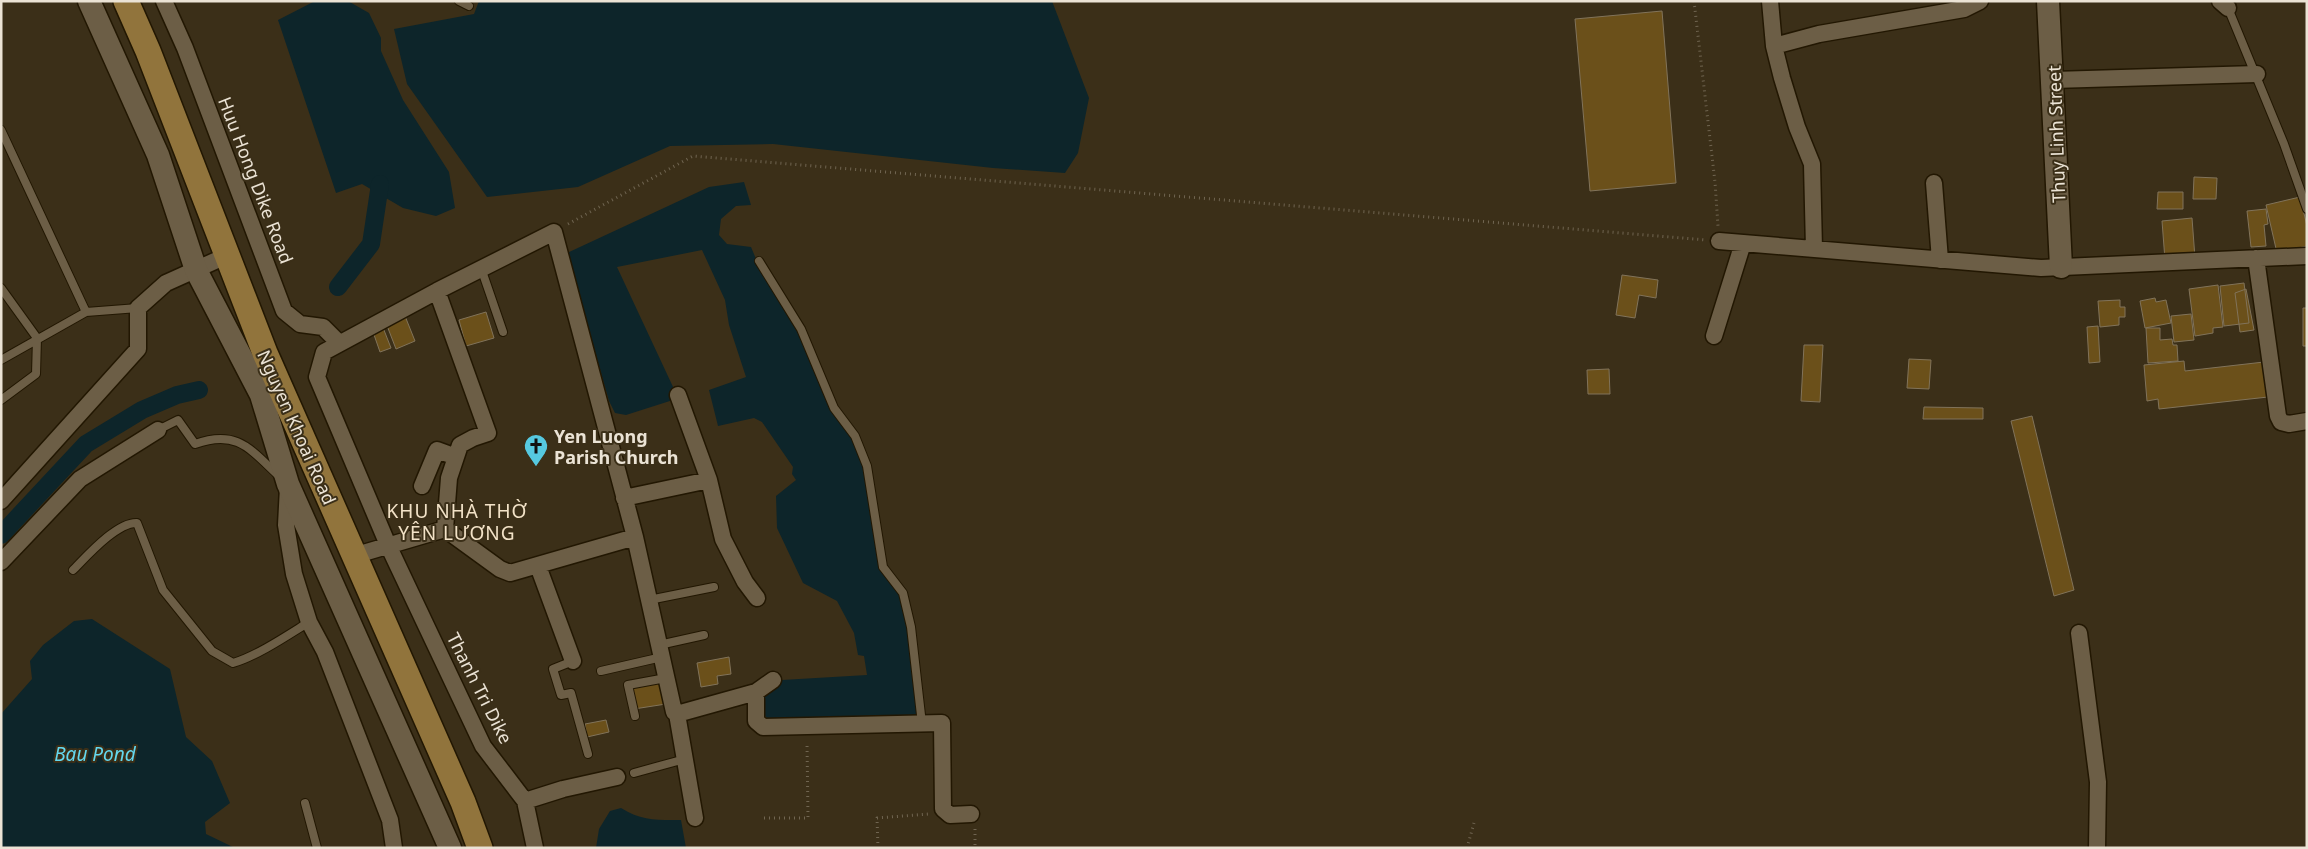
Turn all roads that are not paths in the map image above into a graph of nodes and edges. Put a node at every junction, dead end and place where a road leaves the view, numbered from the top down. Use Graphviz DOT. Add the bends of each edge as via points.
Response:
graph roads {
  1 [pos="89,1"];
  2 [pos="126,1"];
  3 [pos="164,1"];
  4 [pos="459,1"];
  5 [pos="1770,1"];
  6 [pos="1980,1"];
  7 [pos="2048,1"];
  8 [pos="2224,5"];
  9 [pos="469,6"];
  10 [pos="1774,46"];
  11 [pos="2257,74"];
  12 [pos="2053,80"];
  13 [pos="1,130"];
  14 [pos="1934,183"];
  15 [pos="2307,209"];
  16 [pos="1719,241"];
  17 [pos="1743,243"];
  18 [pos="1814,249"];
  19 [pos="226,256"];
  20 [pos="2307,256"];
  21 [pos="2256,258"];
  22 [pos="1940,260"];
  23 [pos="759,262"];
  24 [pos="2061,267"];
  25 [pos="481,268"];
  26 [pos="196,270"];
  27 [pos="1,288"];
  28 [pos="437,291"];
  29 [pos="138,308"];
  30 [pos="86,312"];
  31 [pos="503,332"];
  32 [pos="1714,336"];
  33 [pos="37,338"];
  34 [pos="339,343"];
  35 [pos="264,353"];
  36 [pos="1,360"];
  37 [pos="261,395"];
  38 [pos="678,395"];
  39 [pos="1,400"];
  40 [pos="2307,422"];
  41 [pos="158,430"];
  42 [pos="456,458"];
  43 [pos="709,480"];
  44 [pos="288,484"];
  45 [pos="422,486"];
  46 [pos="624,498"];
  47 [pos="1,501"];
  48 [pos="445,529"];
  49 [pos="635,537"];
  50 [pos="388,545"];
  51 [pos="353,556"];
  52 [pos="1,562"];
  53 [pos="538,566"];
  54 [pos="73,570"];
  55 [pos="714,587"];
  56 [pos="758,598"];
  57 [pos="649,600"];
  58 [pos="309,622"];
  59 [pos="2079,633"];
  60 [pos="704,635"];
  61 [pos="660,651"];
  62 [pos="573,661"];
  63 [pos="601,671"];
  64 [pos="666,678"];
  65 [pos="773,680"];
  66 [pos="756,692"];
  67 [pos="677,714"];
  68 [pos="634,716"];
  69 [pos="922,724"];
  70 [pos="588,754"];
  71 [pos="685,758"];
  72 [pos="634,773"];
  73 [pos="617,777"];
  74 [pos="525,801"];
  75 [pos="305,803"];
  76 [pos="971,814"];
  77 [pos="695,818"];
  78 [pos="317,848"];
  79 [pos="394,848"];
  80 [pos="450,848"];
  81 [pos="480,848"];
  82 [pos="535,848"];
  83 [pos="2098,848"];
  1 -- 26 [label="street" via="158,155"];
  2 -- 19 [label="main road, Nguyen Khoai Road"];
  3 -- 34 [label="street, Huu Hong Dike Road" via="284,311 300,324 322,327"];
  4 -- 9 [label="lane"];
  5 -- 10 [label="street"];
  6 -- 10 [label="street" via="1964,9 1819,34"];
  7 -- 12 [label="street, Thuy Linh Street"];
  8 -- 11 [label="lane"];
  10 -- 18 [label="street" via="1796,128 1812,164"];
  11 -- 12 [label="street"];
  11 -- 15 [label="lane"];
  12 -- 24 [label="street, Thuy Linh Street"];
  13 -- 30 [label="lane"];
  14 -- 22 [label="street"];
  16 -- 17 [label="street"];
  17 -- 18 [label="street"];
  17 -- 32 [label="street"];
  18 -- 22 [label="street"];
  19 -- 26 [label="street"];
  19 -- 35 [label="main road, Nguyen Khoai Road"];
  20 -- 21 [label="street"];
  21 -- 24 [label="street"];
  21 -- 40 [label="street" via="2278,416 2281,422 2289,424"];
  22 -- 24 [label="street"];
  23 -- 69 [label="lane" via="801,329 834,408 855,436 867,466 883,567 902,593 911,627"];
  25 -- 28 [label="street, Thanh Tri Dike"];
  25 -- 31 [label="lane"];
  25 -- 46 [label="street, Thanh Tri Dike" via="554,232"];
  26 -- 29 [label="street" via="166,283"];
  26 -- 37 [label="street"];
  27 -- 33 [label="lane"];
  28 -- 34 [label="street, Thanh Tri Dike"];
  28 -- 42 [label="street" via="488,433 460,445"];
  29 -- 30 [label="lane"];
  29 -- 47 [label="street" via="138,349"];
  30 -- 33 [label="lane"];
  33 -- 36 [label="lane"];
  33 -- 39 [label="lane" via="36,374"];
  34 -- 50 [label="street, Thanh Tri Dike" via="324,352 317,377"];
  35 -- 37 [label="street"];
  35 -- 51 [label="main road, Nguyen Khoai Road"];
  37 -- 44 [label="street"];
  38 -- 43 [label="street"];
  41 -- 44 [label="lane" via="178,420 195,444 211,438 230,438 249,449"];
  41 -- 52 [label="street" via="80,478"];
  42 -- 45 [label="street" via="437,450"];
  42 -- 48 [label="street" via="448,478"];
  43 -- 46 [label="street"];
  43 -- 56 [label="street" via="723,538 745,582"];
  44 -- 58 [label="street" via="286,525 294,574"];
  44 -- 80 [label="street"];
  46 -- 49 [label="street"];
  48 -- 50 [label="street"];
  48 -- 53 [label="street" via="500,570 510,573"];
  49 -- 53 [label="street"];
  49 -- 57 [label="street"];
  50 -- 51 [label="street"];
  50 -- 74 [label="street, Thanh Tri Dike" via="483,746"];
  51 -- 81 [label="main road, Nguyen Khoai Road" via="463,802"];
  53 -- 62 [label="street"];
  54 -- 58 [label="lane" via="124,526 137,523 163,590 212,651 233,663 242,661"];
  55 -- 57 [label="lane"];
  57 -- 61 [label="street"];
  58 -- 79 [label="street" via="326,652 390,820"];
  59 -- 83 [label="street" via="2098,782"];
  60 -- 61 [label="lane"];
  61 -- 63 [label="lane"];
  61 -- 64 [label="street"];
  62 -- 70 [label="lane" via="553,669 561,695 571,693"];
  64 -- 67 [label="street"];
  64 -- 68 [label="lane" via="628,685"];
  65 -- 66 [label="street"];
  66 -- 67 [label="street"];
  66 -- 69 [label="street" via="756,721 763,727"];
  67 -- 71 [label="street"];
  69 -- 76 [label="street" via="942,723 943,808 950,815"];
  71 -- 72 [label="lane"];
  71 -- 77 [label="street"];
  73 -- 74 [label="street"];
  74 -- 82 [label="street, Thanh Tri Dike"];
  75 -- 78 [label="lane"];
}
